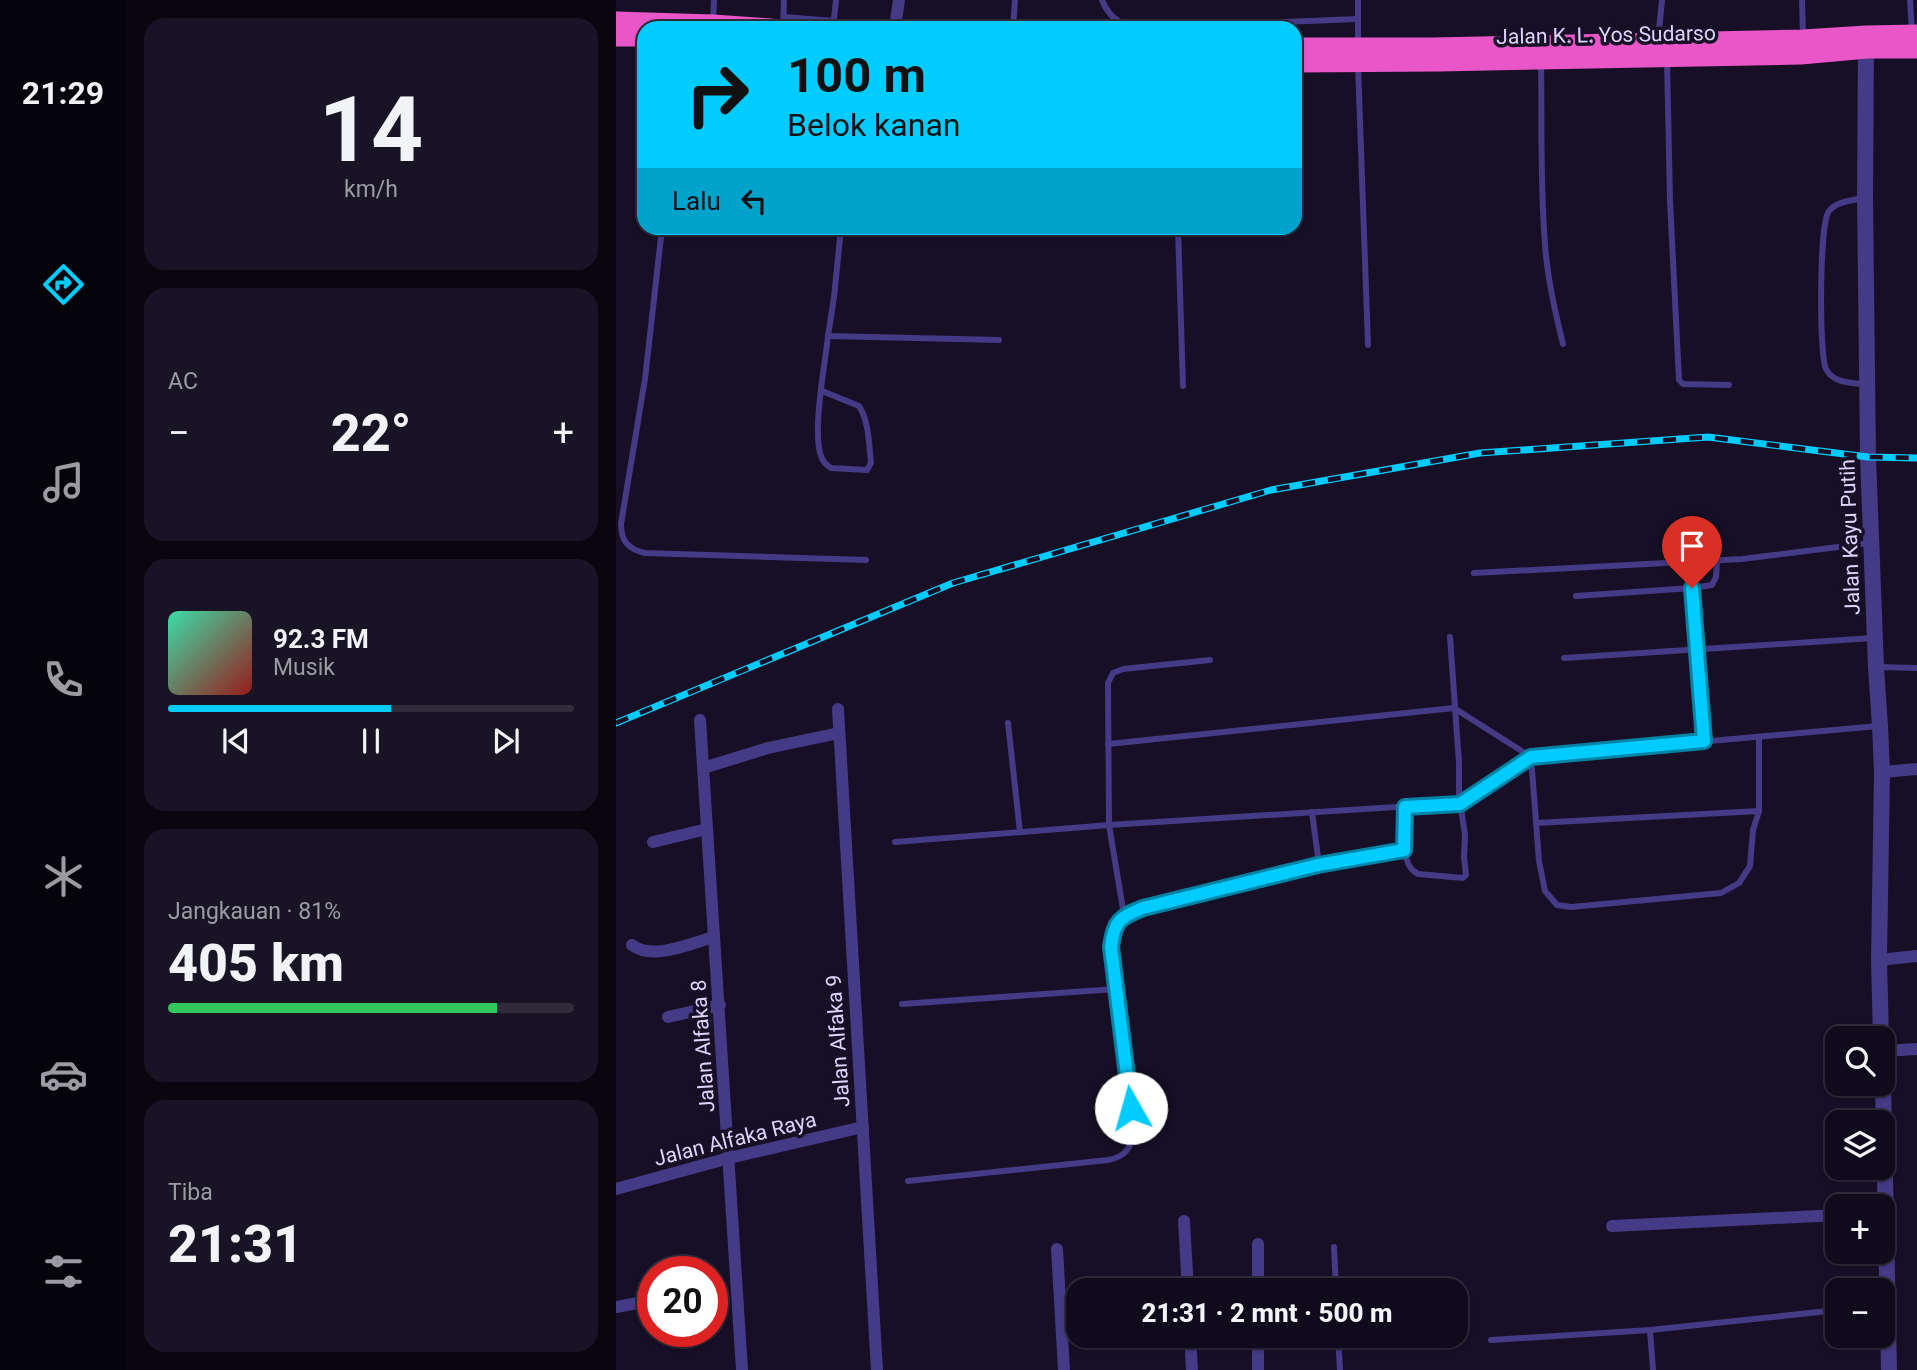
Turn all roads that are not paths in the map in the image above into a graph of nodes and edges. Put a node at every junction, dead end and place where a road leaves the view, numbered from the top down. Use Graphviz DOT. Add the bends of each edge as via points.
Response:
graph roads {
  1 [pos="715,0"];
  2 [pos="784,0"];
  3 [pos="836,0"];
  4 [pos="899,0"];
  5 [pos="1015,0"];
  6 [pos="1102,0"];
  7 [pos="1358,0"];
  8 [pos="1662,0"];
  9 [pos="1802,0"];
  10 [pos="1910,0"];
  11 [pos="1358,19"];
  12 [pos="616,21"];
  13 [pos="713,21"];
  14 [pos="777,21"];
  15 [pos="834,21"];
  16 [pos="896,21"];
  17 [pos="1014,21"];
  18 [pos="1117,21"];
  19 [pos="1302,21"];
  20 [pos="637,22"];
  21 [pos="616,37"];
  22 [pos="637,37"];
  23 [pos="1803,39"];
  24 [pos="1915,41"];
  25 [pos="1866,42"];
  26 [pos="1302,48"];
  27 [pos="1662,49"];
  28 [pos="1358,55"];
  29 [pos="1541,59"];
  30 [pos="1302,62"];
  31 [pos="1865,198"];
  32 [pos="661,235"];
  33 [pos="840,235"];
  34 [pos="1178,235"];
  35 [pos="828,336"];
  36 [pos="999,340"];
  37 [pos="1563,344"];
  38 [pos="1368,345"];
  39 [pos="1868,384"];
  40 [pos="1729,385"];
  41 [pos="1183,386"];
  42 [pos="822,391"];
  43 [pos="1870,543"];
  44 [pos="866,560"];
  45 [pos="1717,560"];
  46 [pos="1474,573"];
  47 [pos="1692,588"];
  48 [pos="1576,596"];
  49 [pos="1450,637"];
  50 [pos="1874,638"];
  51 [pos="1696,649"];
  52 [pos="1564,658"];
  53 [pos="1210,660"];
  54 [pos="1876,667"];
  55 [pos="1917,668"];
  56 [pos="1454,708"];
  57 [pos="838,709"];
  58 [pos="700,720"];
  59 [pos="1008,723"];
  60 [pos="1880,726"];
  61 [pos="839,733"];
  62 [pos="1759,737"];
  63 [pos="1704,741"];
  64 [pos="1108,744"];
  65 [pos="1531,757"];
  66 [pos="703,768"];
  67 [pos="1917,769"];
  68 [pos="1882,772"];
  69 [pos="1460,804"];
  70 [pos="1405,807"];
  71 [pos="1759,811"];
  72 [pos="1312,813"];
  73 [pos="1536,823"];
  74 [pos="1110,825"];
  75 [pos="707,829"];
  76 [pos="1020,832"];
  77 [pos="653,842"];
  78 [pos="895,842"];
  79 [pos="1404,850"];
  80 [pos="1318,865"];
  81 [pos="1124,915"];
  82 [pos="714,937"];
  83 [pos="632,945"];
  84 [pos="1917,957"];
  85 [pos="1879,960"];
  86 [pos="1116,989"];
  87 [pos="902,1004"];
  88 [pos="720,1005"];
  89 [pos="668,1017"];
  90 [pos="1881,1026"];
  91 [pos="1917,1049"];
  92 [pos="1895,1050"];
  93 [pos="1883,1096"];
  94 [pos="863,1127"];
  95 [pos="729,1157"];
  96 [pos="908,1181"];
  97 [pos="616,1189"];
  98 [pos="1885,1194"];
  99 [pos="1825,1216"];
  100 [pos="1184,1222"];
  101 [pos="1612,1226"];
  102 [pos="1258,1244"];
  103 [pos="1334,1247"];
  104 [pos="1057,1249"];
  105 [pos="1187,1278"];
  106 [pos="1258,1278"];
  107 [pos="1335,1278"];
  108 [pos="637,1303"];
  109 [pos="616,1307"];
  110 [pos="1825,1311"];
  111 [pos="1650,1329"];
  112 [pos="1491,1340"];
  113 [pos="1191,1348"];
  114 [pos="1258,1348"];
  115 [pos="1339,1348"];
  116 [pos="1888,1348"];
  117 [pos="742,1370"];
  118 [pos="877,1370"];
  119 [pos="1064,1370"];
  120 [pos="1192,1370"];
  121 [pos="1258,1370"];
  122 [pos="1340,1370"];
  123 [pos="1653,1370"];
  124 [pos="1889,1370"];
  1 -- 13 [label="lane"];
  2 -- 14 [label="lane"];
  3 -- 15 [label="lane"];
  4 -- 16 [label="street"];
  5 -- 17 [label="lane"];
  6 -- 18 [label="lane"];
  7 -- 11 [label="lane"];
  8 -- 27 [label="lane"];
  9 -- 23 [label="lane"];
  10 -- 24 [label="lane"];
  11 -- 19 [label="lane"];
  11 -- 28 [label="lane"];
  12 -- 20 [label="highway"];
  21 -- 22 [label="highway"];
  23 -- 25 [label="highway, Jalan K. L. Yos Sudarso"];
  23 -- 27 [label="highway, Jalan K. L. Yos Sudarso"];
  24 -- 25 [label="highway, Jalan K. L. Yos Sudarso"];
  25 -- 27 [label="highway, Jalan K. L. Yos Sudarso" via="1801,55"];
  25 -- 31 [label="street, Jalan Kayu Putih"];
  26 -- 28 [label="highway, Jalan K. L. Yos Sudarso"];
  27 -- 28 [label="highway, Jalan K. L. Yos Sudarso" via="1433,47"];
  27 -- 29 [label="highway, Jalan K. L. Yos Sudarso"];
  27 -- 40 [label="lane" via="1679,380 1683,384"];
  28 -- 29 [label="highway, Jalan K. L. Yos Sudarso"];
  28 -- 30 [label="highway, Jalan K. L. Yos Sudarso"];
  28 -- 38 [label="lane"];
  29 -- 37 [label="lane" via="1545,246"];
  31 -- 39 [label="street, Jalan Kayu Putih"];
  31 -- 39 [label="lane" via="1836,204 1826,214 1821,307 1825,368 1846,383"];
  32 -- 44 [label="lane" via="645,379 621,524 626,545 645,553"];
  33 -- 35 [label="lane"];
  34 -- 41 [label="lane"];
  35 -- 36 [label="lane"];
  35 -- 42 [label="lane"];
  39 -- 43 [label="street, Jalan Kayu Putih"];
  42 -- 42 [label="lane" via="818,438 823,461 831,468 867,470 871,463 861,409"];
  43 -- 45 [label="lane"];
  43 -- 50 [label="street, Jalan Kayu Putih"];
  45 -- 46 [label="lane"];
  45 -- 47 [label="lane" via="1713,585"];
  47 -- 48 [label="lane"];
  47 -- 51 [label="lane"];
  49 -- 56 [label="lane"];
  50 -- 51 [label="lane"];
  50 -- 54 [label="street, Jalan Kayu Putih"];
  51 -- 52 [label="lane"];
  51 -- 63 [label="lane"];
  53 -- 64 [label="lane" via="1113,673 1107,690"];
  54 -- 55 [label="lane"];
  54 -- 60 [label="street, Jalan Kayu Putih"];
  56 -- 64 [label="lane"];
  56 -- 65 [label="lane"];
  56 -- 69 [label="lane"];
  57 -- 61 [label="street, Jalan Alfaka 9"];
  58 -- 66 [label="street, Jalan Alfaka 8"];
  59 -- 76 [label="lane"];
  60 -- 62 [label="lane"];
  60 -- 68 [label="street, Jalan Kayu Putih"];
  61 -- 66 [label="street"];
  61 -- 94 [label="street, Jalan Alfaka 9"];
  62 -- 63 [label="lane"];
  62 -- 71 [label="lane"];
  63 -- 65 [label="lane"];
  64 -- 74 [label="lane"];
  65 -- 69 [label="lane"];
  65 -- 73 [label="lane"];
  66 -- 75 [label="street, Jalan Alfaka 8"];
  67 -- 68 [label="street"];
  68 -- 85 [label="street, Jalan Kayu Putih"];
  69 -- 70 [label="lane"];
  69 -- 79 [label="lane" via="1465,877 1418,874 1412,871"];
  70 -- 72 [label="lane"];
  70 -- 79 [label="lane"];
  71 -- 73 [label="lane"];
  71 -- 73 [label="lane" via="1750,866 1739,883 1721,893 1571,907 1557,905 1545,891"];
  72 -- 74 [label="lane"];
  72 -- 80 [label="lane"];
  74 -- 76 [label="lane"];
  74 -- 81 [label="lane"];
  75 -- 77 [label="street"];
  75 -- 82 [label="street, Jalan Alfaka 8"];
  76 -- 78 [label="lane"];
  79 -- 80 [label="lane"];
  80 -- 81 [label="lane"];
  81 -- 86 [label="lane" via="1111,947"];
  82 -- 83 [label="street" via="664,951 644,951"];
  82 -- 88 [label="street, Jalan Alfaka 8"];
  84 -- 85 [label="street"];
  85 -- 90 [label="street, Jalan Kayu Putih"];
  86 -- 87 [label="lane"];
  86 -- 96 [label="lane" via="1134,1132 1124,1155"];
  88 -- 89 [label="street"];
  88 -- 95 [label="street, Jalan Alfaka 8"];
  91 -- 92 [label="street"];
  93 -- 98 [label="street"];
  94 -- 95 [label="street, Jalan Alfaka Raya"];
  94 -- 118 [label="street, Jalan Alfaka 9"];
  95 -- 97 [label="street, Jalan Alfaka Raya"];
  95 -- 117 [label="street, Jalan Alfaka 8"];
  99 -- 101 [label="street"];
  100 -- 105 [label="street"];
  102 -- 106 [label="street"];
  103 -- 107 [label="lane"];
  104 -- 119 [label="street"];
  108 -- 109 [label="street"];
  110 -- 111 [label="lane"];
  111 -- 112 [label="lane"];
  111 -- 123 [label="lane"];
  113 -- 120 [label="street"];
  114 -- 121 [label="street"];
  115 -- 122 [label="lane"];
  116 -- 124 [label="street"];
}
